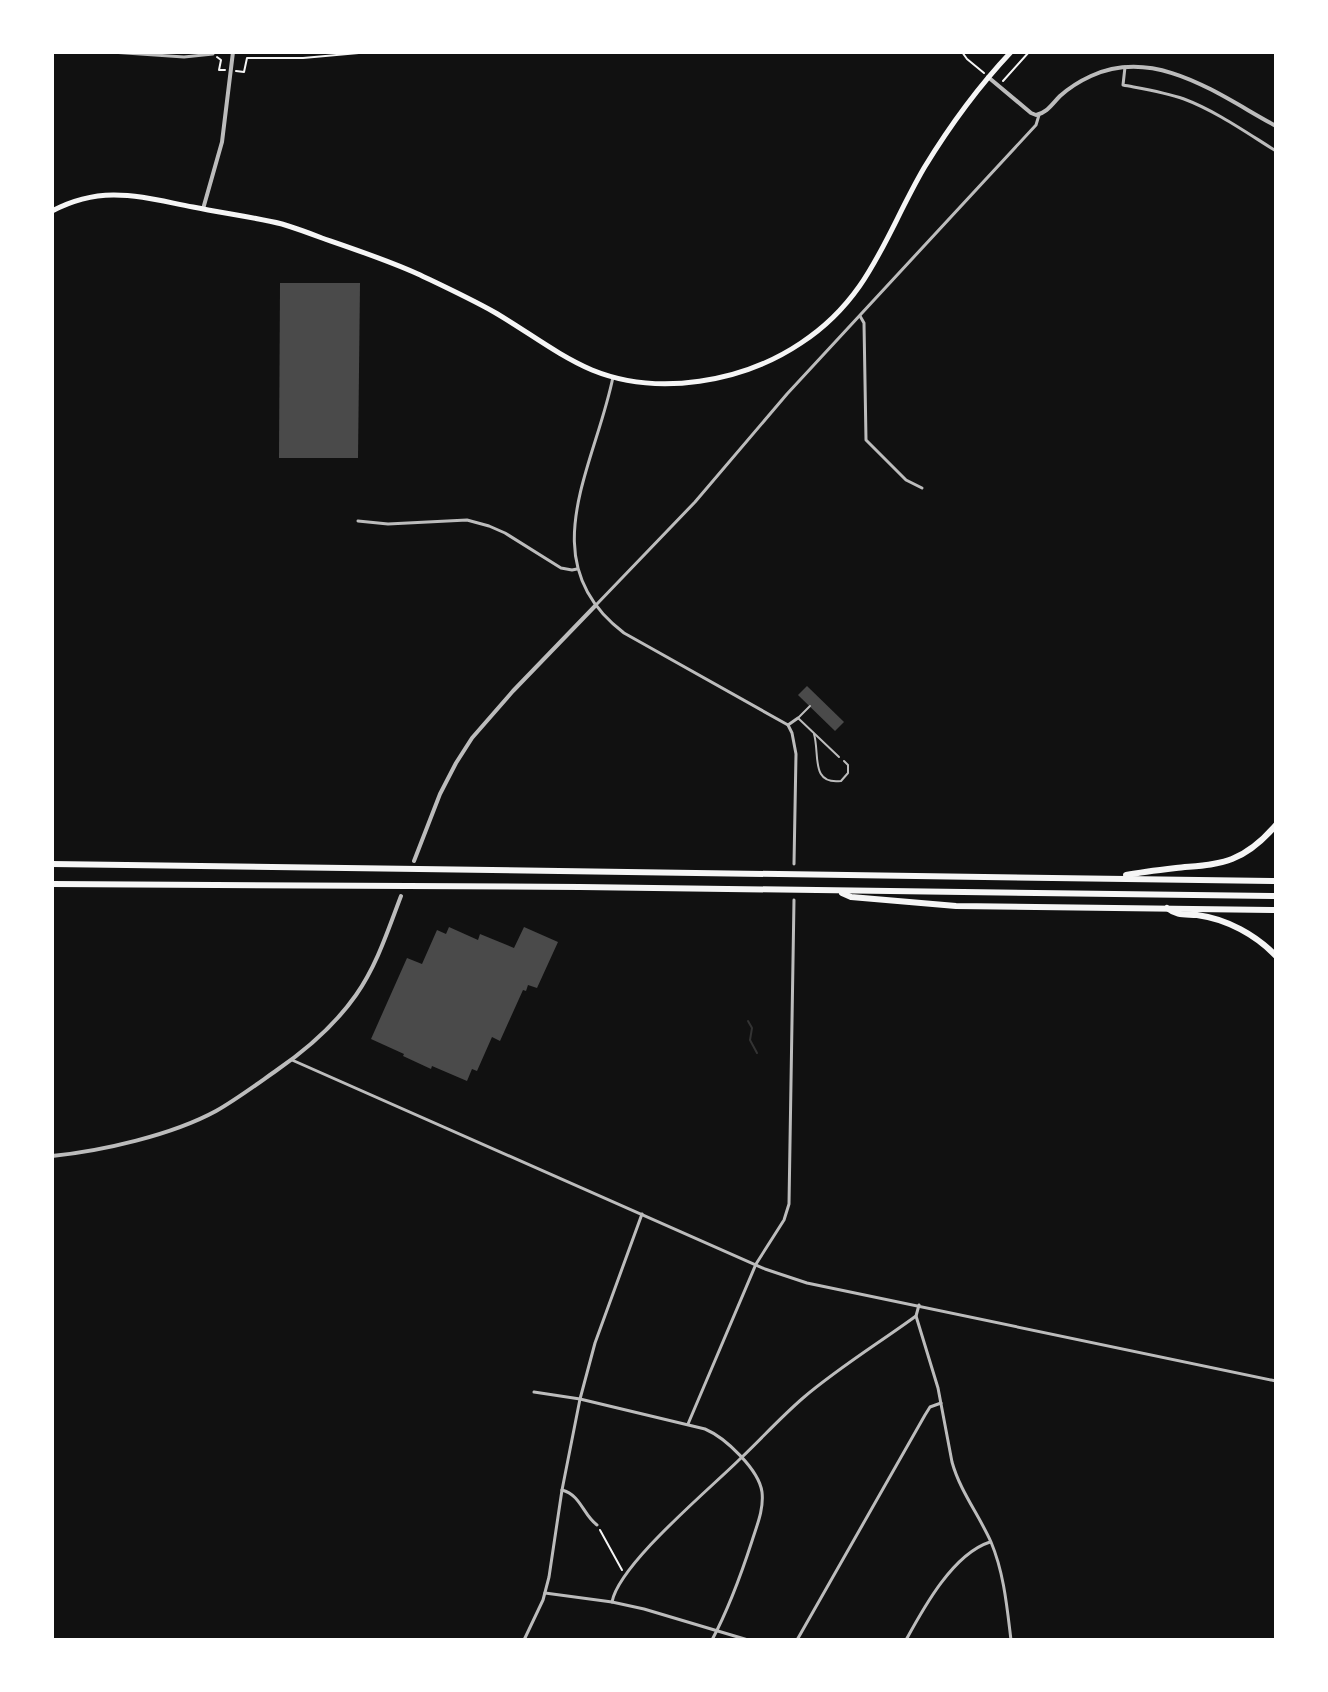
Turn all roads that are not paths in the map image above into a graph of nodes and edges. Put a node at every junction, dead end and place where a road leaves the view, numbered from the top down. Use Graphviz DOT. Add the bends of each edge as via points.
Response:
graph roads {
  1 [pos="111,52"];
  2 [pos="233,52"];
  3 [pos="1011,52"];
  4 [pos="213,54"];
  5 [pos="1125,67"];
  6 [pos="988,77"];
  7 [pos="1039,115"];
  8 [pos="1276,126"];
  9 [pos="1276,151"];
  10 [pos="203,209"];
  11 [pos="52,211"];
  12 [pos="859,315"];
  13 [pos="613,377"];
  14 [pos="922,488"];
  15 [pos="358,521"];
  16 [pos="578,568"];
  17 [pos="596,605"];
  18 [pos="810,706"];
  19 [pos="798,718"];
  20 [pos="788,725"];
  21 [pos="814,734"];
  22 [pos="839,757"];
  23 [pos="844,761"];
  24 [pos="1276,825"];
  25 [pos="414,861"];
  26 [pos="52,864"];
  27 [pos="794,864"];
  28 [pos="1110,878"];
  29 [pos="1276,881"];
  30 [pos="52,884"];
  31 [pos="839,891"];
  32 [pos="401,896"];
  33 [pos="1276,896"];
  34 [pos="794,900"];
  35 [pos="1167,908"];
  36 [pos="1276,910"];
  37 [pos="1276,956"];
  38 [pos="291,1060"];
  39 [pos="52,1156"];
  40 [pos="642,1214"];
  41 [pos="756,1264"];
  42 [pos="919,1305"];
  43 [pos="916,1316"];
  44 [pos="1276,1381"];
  45 [pos="534,1392"];
  46 [pos="580,1399"];
  47 [pos="941,1403"];
  48 [pos="688,1424"];
  49 [pos="741,1458"];
  50 [pos="562,1490"];
  51 [pos="597,1525"];
  52 [pos="991,1542"];
  53 [pos="545,1593"];
  54 [pos="612,1602"];
  55 [pos="718,1630"];
  56 [pos="524,1640"];
  57 [pos="712,1640"];
  58 [pos="748,1640"];
  59 [pos="797,1640"];
  60 [pos="906,1640"];
  61 [pos="1011,1640"];
  1 -- 4 [label="street"];
  2 -- 10 [label="street" via="222,142"];
  3 -- 6 [label="main road"];
  5 -- 7 [label="street" via="1084,79"];
  5 -- 8 [label="street" via="1174,73"];
  5 -- 9 [label="street" via="1123,85 1186,100"];
  6 -- 7 [label="street"];
  6 -- 13 [label="main road" via="923,170 868,276 820,329 771,360 729,375 684,383"];
  7 -- 12 [label="street" via="1036,125"];
  10 -- 11 [label="main road" via="111,194 81,198"];
  10 -- 13 [label="main road" via="283,225 401,267 494,312 571,360"];
  12 -- 14 [label="street" via="864,323 866,440 906,480"];
  12 -- 17 [label="street" via="695,502"];
  13 -- 16 [label="street" via="576,512"];
  15 -- 16 [label="street" via="478,522 561,568"];
  16 -- 17 [label="street"];
  17 -- 20 [label="street" via="624,633"];
  17 -- 25 [label="street" via="472,738 440,794"];
  18 -- 19 [label="lane"];
  19 -- 20 [label="street"];
  19 -- 21 [label="lane"];
  20 -- 27 [label="street" via="796,754"];
  21 -- 22 [label="lane"];
  21 -- 23 [label="lane" via="825,780 841,781 848,773"];
  24 -- 28 [label="highway" via="1232,859"];
  26 -- 28 [label="highway"];
  28 -- 29 [label="highway"];
  30 -- 31 [label="highway"];
  31 -- 33 [label="highway"];
  31 -- 35 [label="highway" via="851,897 956,906"];
  32 -- 38 [label="street" via="356,996"];
  34 -- 41 [label="street" via="789,1204"];
  35 -- 36 [label="highway"];
  35 -- 37 [label="highway" via="1244,931"];
  38 -- 39 [label="street" via="215,1111 166,1132"];
  38 -- 40 [label="street"];
  40 -- 41 [label="street"];
  40 -- 46 [label="street"];
  41 -- 42 [label="street" via="807,1283"];
  41 -- 48 [label="street"];
  42 -- 43 [label="street"];
  42 -- 44 [label="street"];
  43 -- 47 [label="street"];
  43 -- 49 [label="street" via="803,1398"];
  45 -- 46 [label="street"];
  46 -- 48 [label="street"];
  46 -- 50 [label="street"];
  47 -- 52 [label="street" via="956,1474"];
  47 -- 59 [label="street" via="925,1415"];
  48 -- 49 [label="street" via="717,1434"];
  49 -- 54 [label="street" via="625,1574"];
  49 -- 55 [label="street" via="760,1482 762,1504"];
  50 -- 51 [label="street" via="578,1499"];
  50 -- 53 [label="street"];
  52 -- 60 [label="street" via="961,1560"];
  52 -- 61 [label="street"];
  53 -- 54 [label="street"];
  53 -- 56 [label="street"];
  54 -- 55 [label="street"];
  55 -- 57 [label="street"];
  55 -- 58 [label="street"];
}
